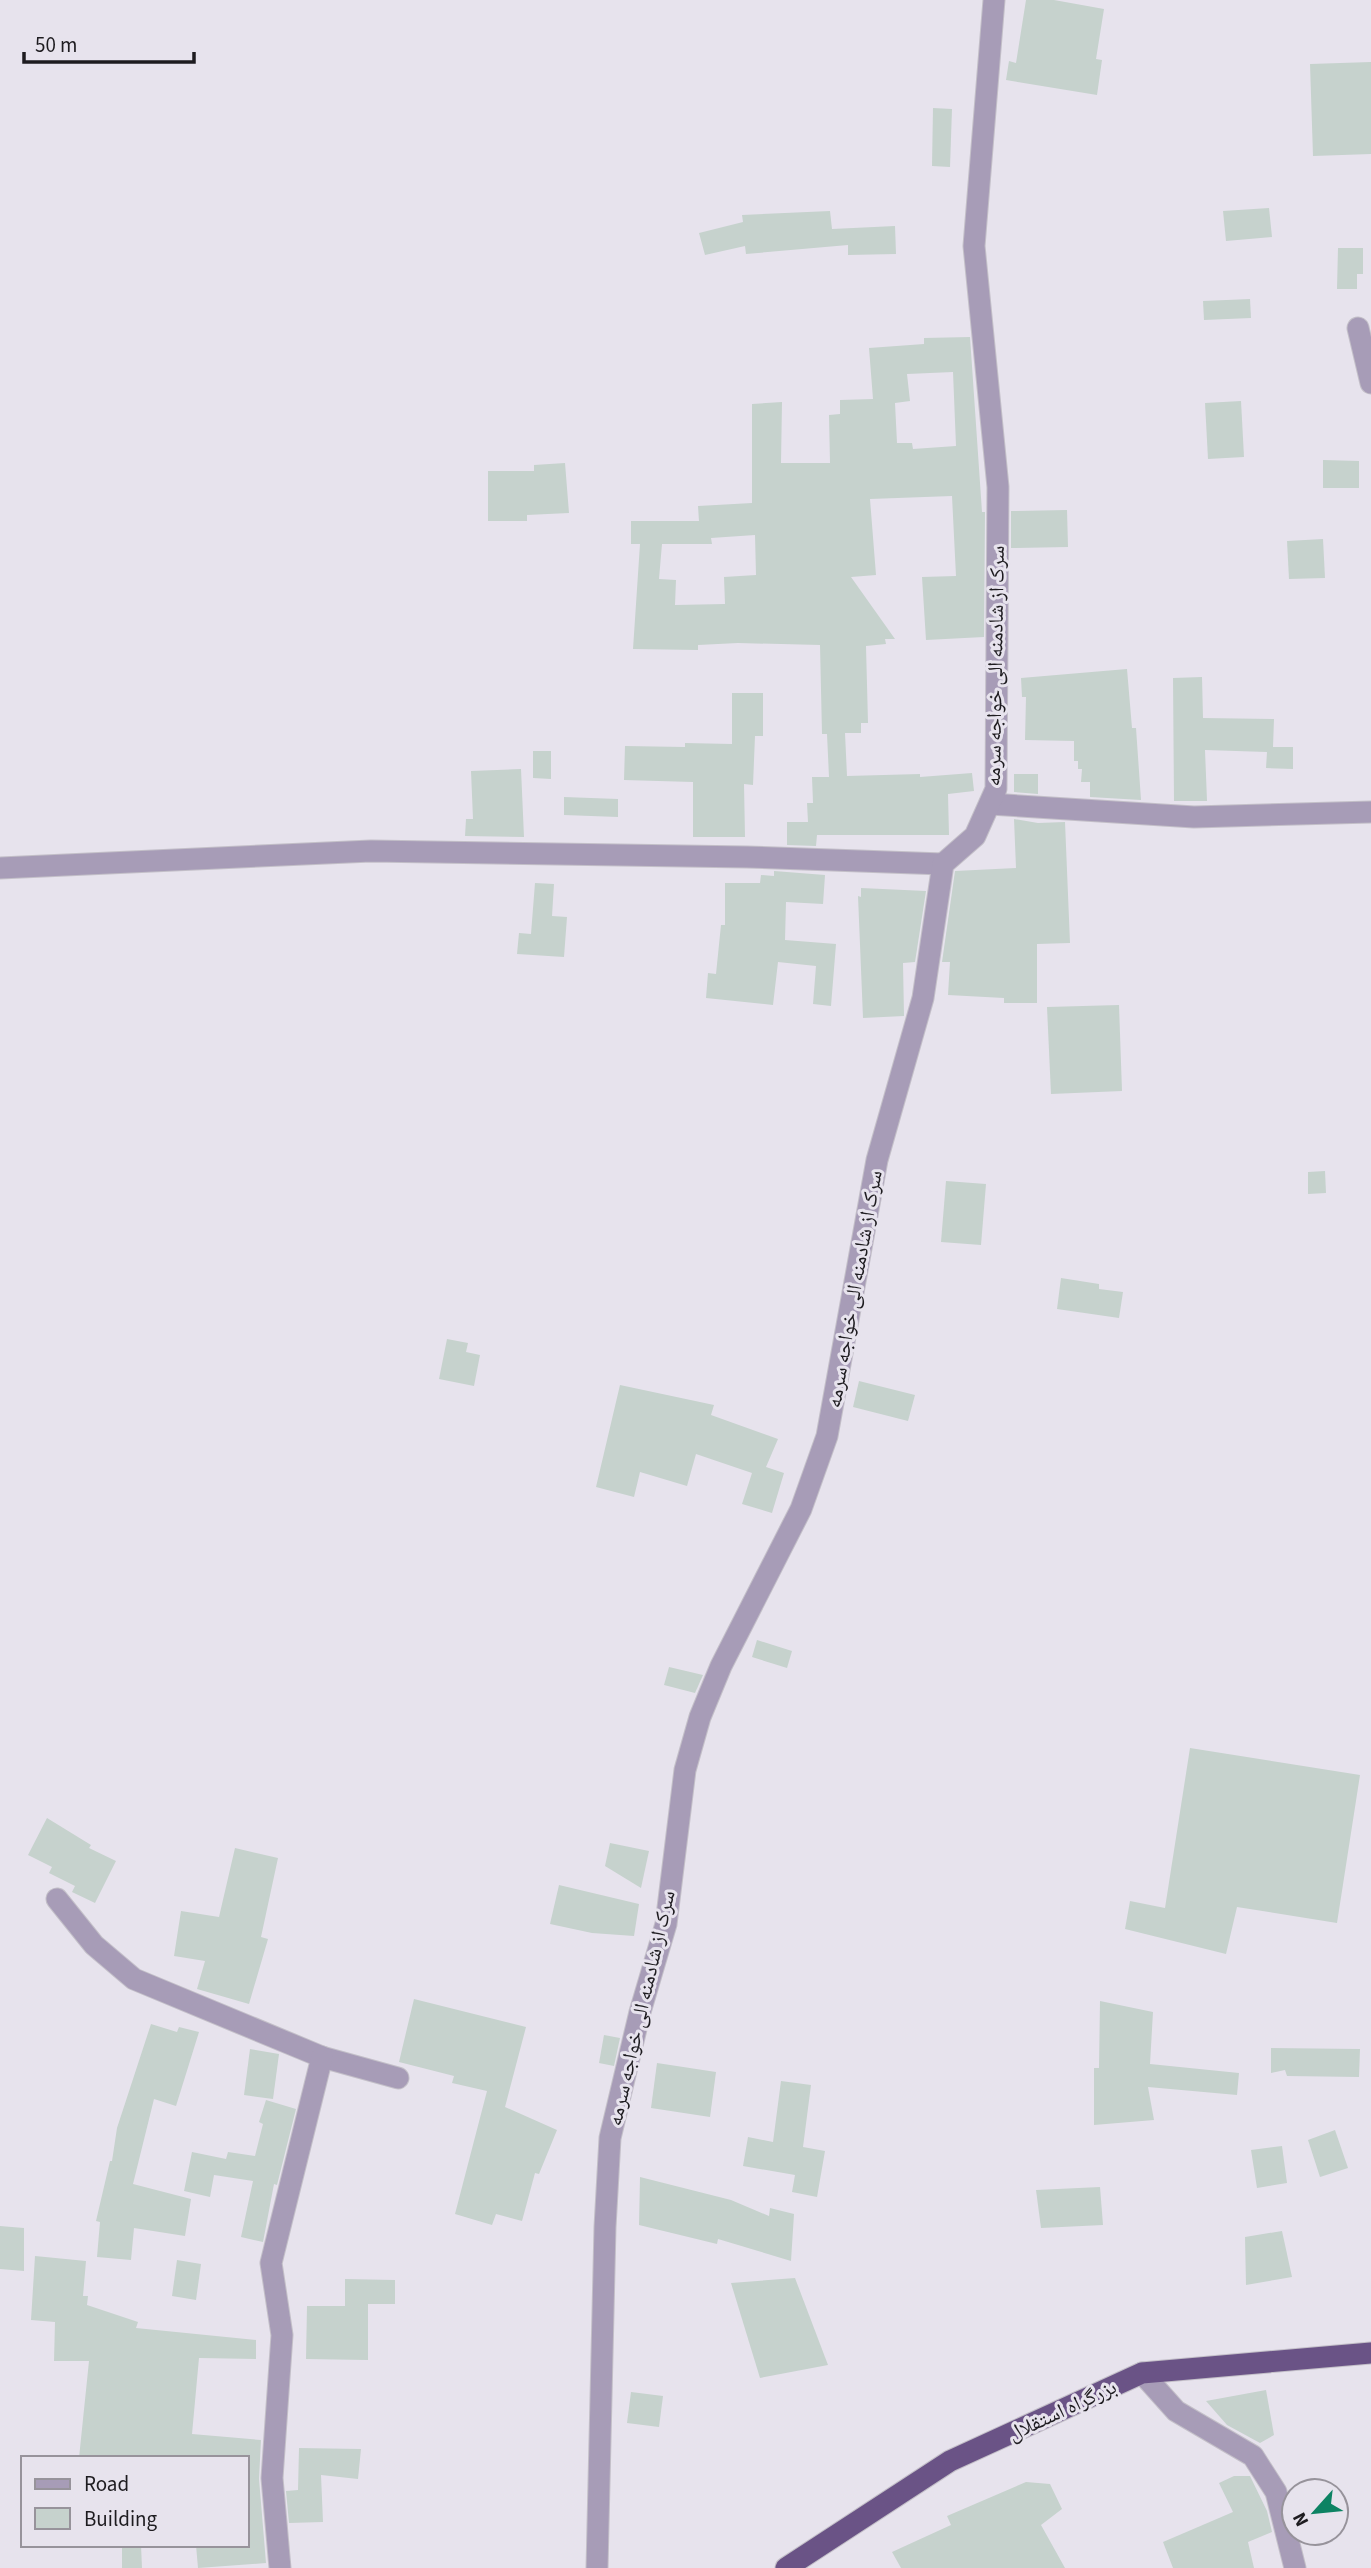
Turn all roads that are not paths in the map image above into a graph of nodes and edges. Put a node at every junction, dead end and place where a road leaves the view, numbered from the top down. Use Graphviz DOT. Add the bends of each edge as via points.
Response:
graph roads {
  1 [pos="994,0"];
  2 [pos="1357,328"];
  3 [pos="1371,383"];
  4 [pos="990,804"];
  5 [pos="1371,813"];
  6 [pos="943,864"];
  7 [pos="0,868"];
  8 [pos="57,1899"];
  9 [pos="322,2057"];
  10 [pos="398,2078"];
  11 [pos="1371,2353"];
  12 [pos="1142,2373"];
  13 [pos="280,2568"];
  14 [pos="597,2568"];
  15 [pos="786,2568"];
  16 [pos="1295,2568"];
  1 -- 4 [label="street, سرک از شادمنه الی خواجه سرمه" via="974,246 998,487 996,789"];
  2 -- 3 [label="street"];
  4 -- 5 [label="street" via="1194,817"];
  4 -- 6 [label="street, سرک از شادمنه الی خواجه سرمه" via="975,836"];
  6 -- 7 [label="street" via="370,851"];
  6 -- 14 [label="street, سرک از شادمنه الی خواجه سرمه" via="923,998 877,1160 827,1436 801,1509 722,1665 701,1717 685,1770 666,1924 610,2138"];
  8 -- 9 [label="street" via="94,1945 134,1979"];
  9 -- 10 [label="street"];
  9 -- 13 [label="street" via="271,2263 282,2335 272,2478"];
  11 -- 12 [label="highway, بزرگراه استقلال"];
  12 -- 15 [label="highway, بزرگراه استقلال" via="950,2461"];
  12 -- 16 [label="street" via="1176,2411 1254,2456 1276,2492"];
}
